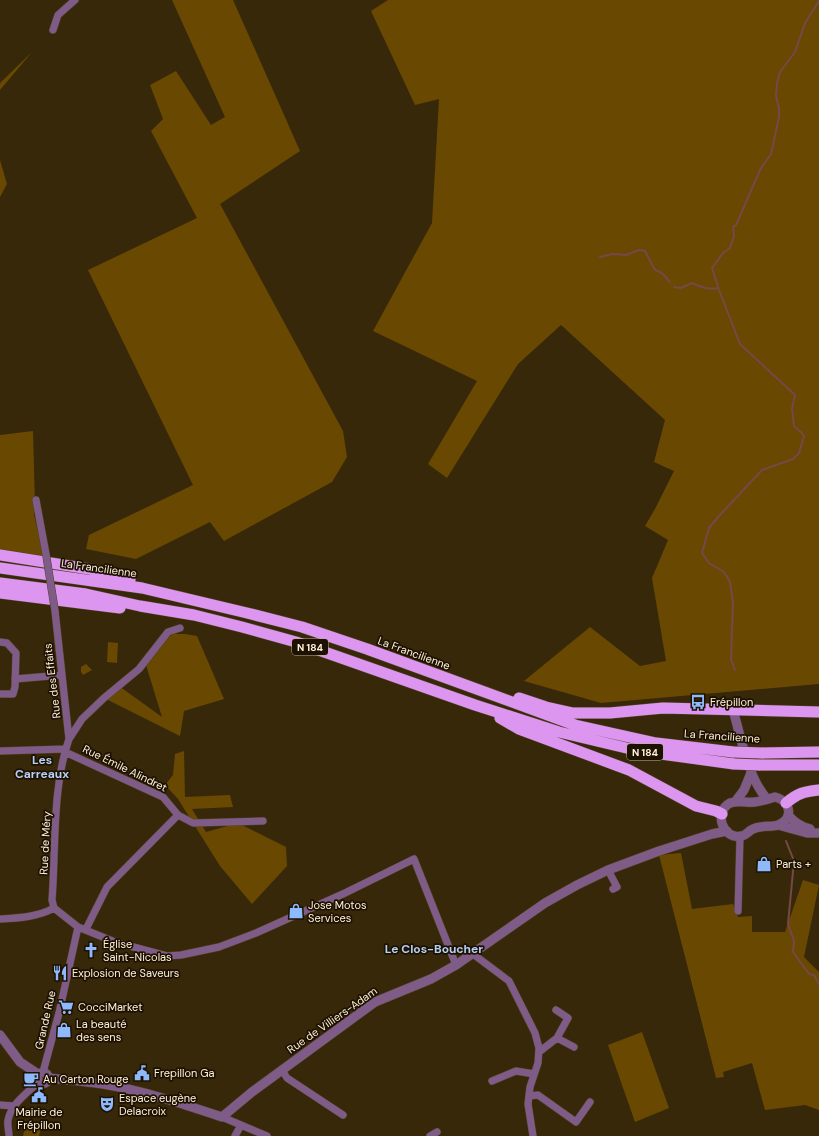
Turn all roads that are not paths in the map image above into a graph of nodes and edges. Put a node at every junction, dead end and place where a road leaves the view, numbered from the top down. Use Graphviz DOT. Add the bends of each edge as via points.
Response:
graph roads {
  1 [pos="75,0"];
  2 [pos="53,30"];
  3 [pos="36,500"];
  4 [pos="0,555"];
  5 [pos="0,568"];
  6 [pos="0,583"];
  7 [pos="142,588"];
  8 [pos="0,594"];
  9 [pos="140,606"];
  10 [pos="180,628"];
  11 [pos="0,642"];
  12 [pos="62,675"];
  13 [pos="15,679"];
  14 [pos="472,689"];
  15 [pos="0,694"];
  16 [pos="475,705"];
  17 [pos="733,710"];
  18 [pos="819,712"];
  19 [pos="69,739"];
  20 [pos="66,750"];
  21 [pos="0,751"];
  22 [pos="819,752"];
  23 [pos="819,765"];
  24 [pos="755,769"];
  25 [pos="819,790"];
  26 [pos="767,799"];
  27 [pos="735,802"];
  28 [pos="786,803"];
  29 [pos="178,815"];
  30 [pos="788,815"];
  31 [pos="721,818"];
  32 [pos="263,821"];
  33 [pos="778,825"];
  34 [pos="727,831"];
  35 [pos="819,832"];
  36 [pos="712,834"];
  37 [pos="740,837"];
  38 [pos="608,870"];
  39 [pos="613,888"];
  40 [pos="54,908"];
  41 [pos="738,911"];
  42 [pos="0,919"];
  43 [pos="78,927"];
  44 [pos="86,929"];
  45 [pos="473,954"];
  46 [pos="456,965"];
  47 [pos="556,1010"];
  48 [pos="0,1035"];
  49 [pos="557,1038"];
  50 [pos="574,1047"];
  51 [pos="539,1052"];
  52 [pos="282,1070"];
  53 [pos="534,1074"];
  54 [pos="42,1076"];
  55 [pos="492,1081"];
  56 [pos="529,1096"];
  57 [pos="590,1102"];
  58 [pos="0,1105"];
  59 [pos="14,1106"];
  60 [pos="343,1116"];
  61 [pos="222,1117"];
  62 [pos="241,1125"];
  63 [pos="437,1132"];
  64 [pos="9,1136"];
  65 [pos="235,1136"];
  66 [pos="267,1136"];
  67 [pos="430,1136"];
  68 [pos="533,1136"];
  1 -- 2 [label="street" via="58,15"];
  3 -- 12 [label="street, Rue des Effaits, bridge" via="55,611"];
  4 -- 7 [label="highway" via="90,569 137,582"];
  5 -- 7 [label="highway, La Francilienne / N 184"];
  6 -- 9 [label="highway, N 184" via="86,594"];
  7 -- 14 [label="highway, La Francilienne / N 184" via="302,627"];
  8 -- 9 [label="highway" via="132,609"];
  9 -- 16 [label="highway, N 184" via="201,617 296,642"];
  10 -- 19 [label="street" via="168,632 139,669 82,719"];
  11 -- 13 [label="street" via="8,643 16,653"];
  12 -- 13 [label="street"];
  12 -- 19 [label="street, Rue des Effaits"];
  13 -- 15 [label="street" via="13,694"];
  14 -- 17 [label="highway" via="494,691 573,713 663,708"];
  14 -- 22 [label="highway, La Francilienne / N 184, bridge" via="576,725 656,743 733,752"];
  16 -- 24 [label="highway, N 184, bridge" via="559,732 640,751"];
  16 -- 31 [label="highway" via="519,729 629,770 696,806 716,811"];
  17 -- 18 [label="highway"];
  17 -- 24 [label="street"];
  19 -- 20 [label="street, Rue des Effaits"];
  20 -- 21 [label="street"];
  20 -- 29 [label="street, Rue Émile Alindret" via="163,797"];
  20 -- 40 [label="street, Rue de Méry" via="57,807 52,900"];
  23 -- 24 [label="highway, N 184"];
  24 -- 26 [label="street" via="760,791"];
  24 -- 27 [label="street"];
  25 -- 28 [label="highway" via="796,794"];
  26 -- 27 [label="street"];
  26 -- 28 [label="street" via="781,798"];
  27 -- 31 [label="street" via="727,805"];
  28 -- 30 [label="street"];
  29 -- 32 [label="street, Rue Émile Alindret" via="193,823"];
  29 -- 44 [label="street" via="107,887"];
  30 -- 33 [label="street"];
  30 -- 35 [label="street" via="793,821"];
  31 -- 34 [label="street"];
  31 -- 36 [label="street"];
  33 -- 35 [label="street" via="807,833"];
  33 -- 37 [label="street" via="760,826"];
  34 -- 36 [label="street, Rue de Villiers-Adam"];
  34 -- 37 [label="street"];
  36 -- 38 [label="street, Rue de Villiers-Adam"];
  37 -- 41 [label="street"];
  38 -- 39 [label="street" via="616,887"];
  38 -- 45 [label="street, Rue de Villiers-Adam" via="545,903"];
  40 -- 42 [label="street" via="45,913"];
  40 -- 43 [label="street"];
  43 -- 44 [label="street"];
  43 -- 54 [label="street, Grande Rue"];
  44 -- 46 [label="street" via="115,942 166,956 219,947 345,893 414,859"];
  45 -- 46 [label="street, Rue de Villiers-Adam"];
  45 -- 51 [label="street" via="509,981 535,1034"];
  46 -- 52 [label="street, Rue de Villiers-Adam" via="431,979 375,1002"];
  47 -- 49 [label="street" via="568,1018"];
  48 -- 54 [label="street" via="20,1062"];
  49 -- 50 [label="street"];
  49 -- 51 [label="street"];
  51 -- 53 [label="street"];
  52 -- 60 [label="street" via="287,1078"];
  52 -- 61 [label="street, Rue de Villiers-Adam"];
  53 -- 55 [label="street" via="516,1071"];
  53 -- 56 [label="street"];
  54 -- 59 [label="street"];
  54 -- 61 [label="street" via="148,1093"];
  56 -- 57 [label="street" via="538,1096 576,1122"];
  56 -- 68 [label="street"];
  58 -- 59 [label="street"];
  59 -- 64 [label="street" via="8,1121"];
  61 -- 62 [label="street"];
  62 -- 65 [label="street"];
  62 -- 66 [label="street"];
  63 -- 67 [label="street"];
}
